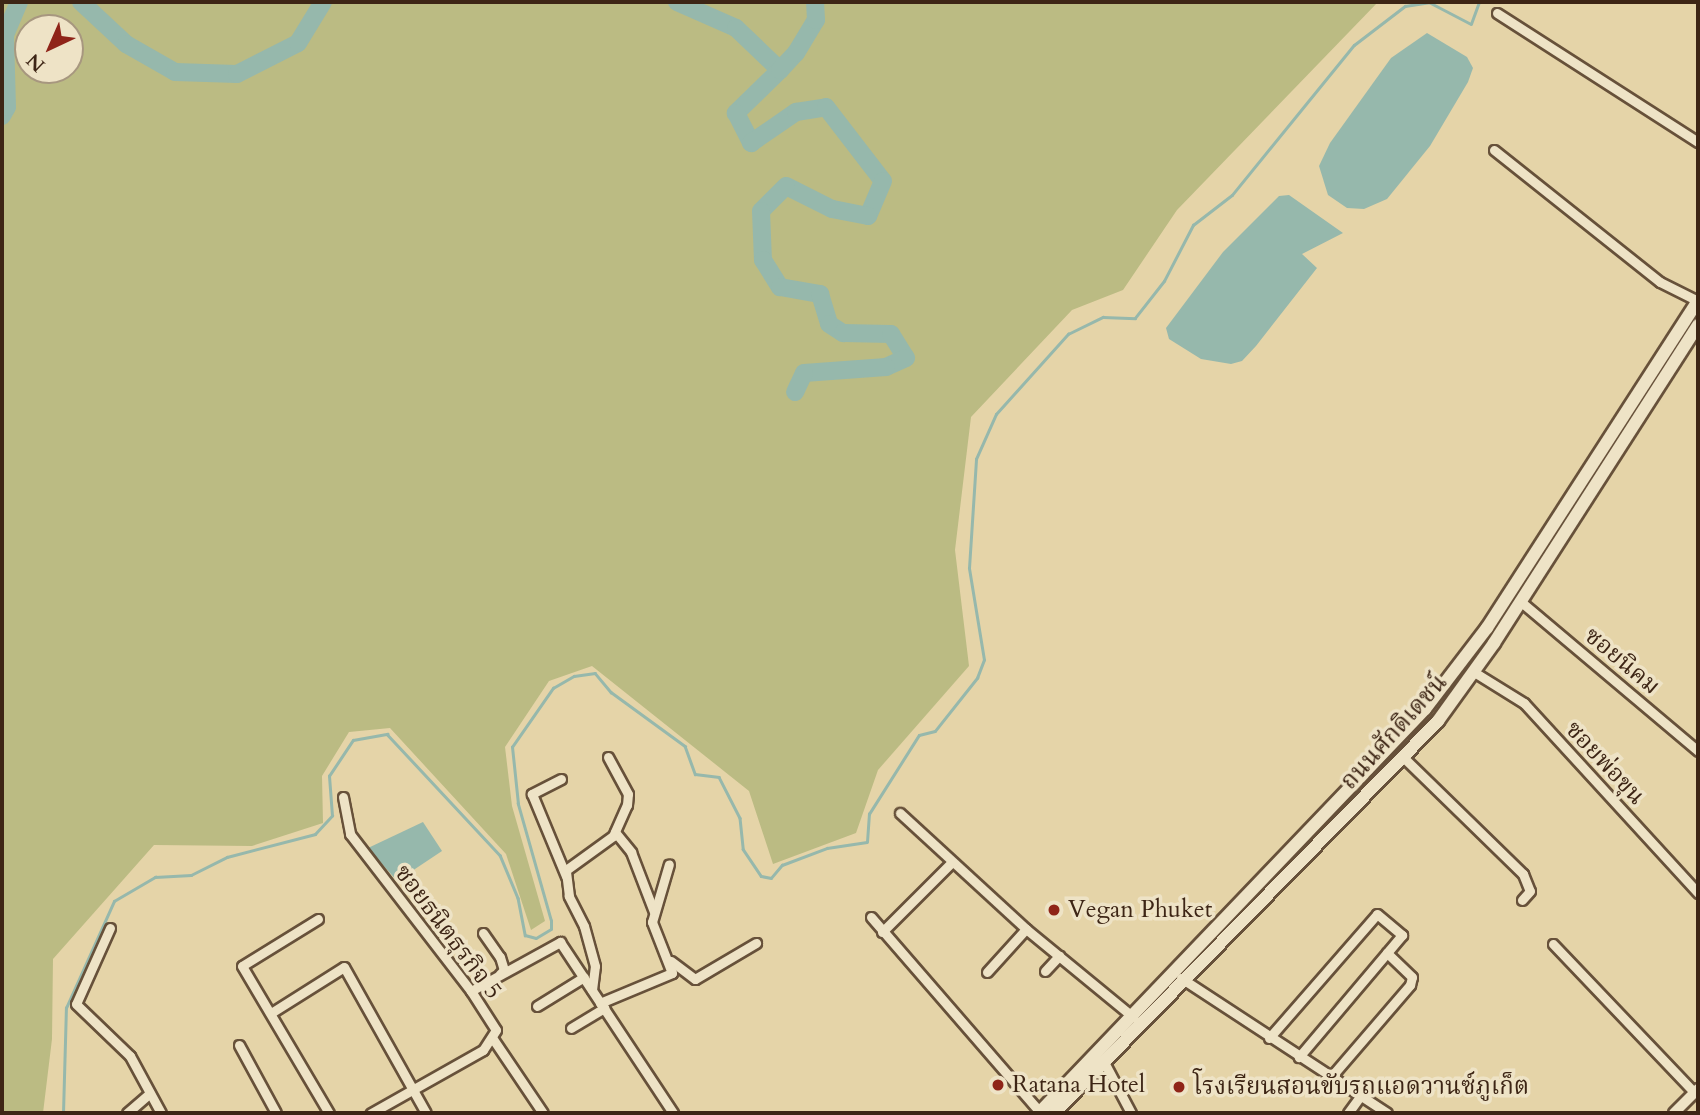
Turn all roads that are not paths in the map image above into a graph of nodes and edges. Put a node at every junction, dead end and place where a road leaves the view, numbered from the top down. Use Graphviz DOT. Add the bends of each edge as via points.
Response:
graph roads {
  1 [pos="1497,13"];
  2 [pos="1698,142"];
  3 [pos="1494,150"];
  4 [pos="1698,301"];
  5 [pos="1698,325"];
  6 [pos="1520,601"];
  7 [pos="1474,672"];
  8 [pos="1698,751"];
  9 [pos="608,757"];
  10 [pos="1403,757"];
  11 [pos="561,779"];
  12 [pos="343,797"];
  13 [pos="900,813"];
  14 [pos="615,832"];
  15 [pos="952,862"];
  16 [pos="669,864"];
  17 [pos="566,876"];
  18 [pos="1698,893"];
  19 [pos="1522,900"];
  20 [pos="654,912"];
  21 [pos="871,917"];
  22 [pos="318,919"];
  23 [pos="110,928"];
  24 [pos="1026,929"];
  25 [pos="882,932"];
  26 [pos="484,933"];
  27 [pos="756,943"];
  28 [pos="1553,944"];
  29 [pos="1387,953"];
  30 [pos="1059,956"];
  31 [pos="668,959"];
  32 [pos="1045,971"];
  33 [pos="987,972"];
  34 [pos="500,974"];
  35 [pos="584,978"];
  36 [pos="1181,978"];
  37 [pos="592,990"];
  38 [pos="471,991"];
  39 [pos="602,1005"];
  40 [pos="537,1006"];
  41 [pos="271,1013"];
  42 [pos="1133,1017"];
  43 [pos="571,1028"];
  44 [pos="1269,1038"];
  45 [pos="493,1039"];
  46 [pos="239,1045"];
  47 [pos="1299,1057"];
  48 [pos="1104,1062"];
  49 [pos="1329,1078"];
  50 [pos="1074,1085"];
  51 [pos="413,1090"];
  52 [pos="1696,1091"];
  53 [pos="150,1093"];
  54 [pos="1359,1098"];
  55 [pos="127,1113"];
  56 [pos="161,1113"];
  57 [pos="276,1113"];
  58 [pos="329,1113"];
  59 [pos="371,1113"];
  60 [pos="426,1113"];
  61 [pos="543,1113"];
  62 [pos="673,1113"];
  63 [pos="1039,1113"];
  64 [pos="1054,1113"];
  65 [pos="1131,1113"];
  66 [pos="1348,1113"];
  67 [pos="1387,1113"];
  68 [pos="1674,1113"];
  1 -- 2 [label="street"];
  3 -- 4 [label="street" via="1660,282"];
  4 -- 36 [label="main road, ถนนศักดิเดชน์" via="1487,628 1425,709"];
  5 -- 6 [label="main road, ถนนศักดิเดชน์"];
  6 -- 7 [label="main road, ถนนศักดิเดชน์"];
  6 -- 8 [label="street, ซอยนิคม"];
  7 -- 10 [label="main road, ถนนศักดิเดชน์"];
  7 -- 18 [label="street, ซอยพ่อขุน" via="1524,703"];
  9 -- 14 [label="street" via="628,794"];
  10 -- 19 [label="street" via="1523,873 1530,891"];
  10 -- 36 [label="main road, ถนนศักดิเดชน์"];
  11 -- 17 [label="street" via="532,794"];
  12 -- 38 [label="street, ซอยธนิตธุรกิจ 5" via="350,834"];
  13 -- 15 [label="street"];
  14 -- 17 [label="street" via="569,867"];
  14 -- 20 [label="street" via="631,852"];
  15 -- 24 [label="street"];
  15 -- 25 [label="street"];
  16 -- 20 [label="street"];
  17 -- 37 [label="street" via="569,897 595,966"];
  20 -- 31 [label="street" via="652,922"];
  21 -- 25 [label="street"];
  22 -- 41 [label="street" via="242,966"];
  23 -- 53 [label="street" via="76,1004 130,1056"];
  24 -- 30 [label="street"];
  24 -- 33 [label="street"];
  25 -- 63 [label="street"];
  26 -- 34 [label="street" via="500,957 504,970"];
  27 -- 31 [label="street" via="695,979"];
  28 -- 52 [label="street"];
  29 -- 44 [label="street" via="1402,935 1377,914"];
  29 -- 47 [label="street"];
  29 -- 49 [label="street" via="1412,978 1410,985"];
  30 -- 32 [label="street"];
  30 -- 42 [label="street"];
  31 -- 39 [label="street" via="673,969 669,975"];
  34 -- 35 [label="street" via="560,942"];
  34 -- 38 [label="street"];
  35 -- 37 [label="street"];
  35 -- 40 [label="street"];
  36 -- 42 [label="main road, ถนนศักดิเดชน์"];
  36 -- 44 [label="street"];
  36 -- 48 [label="main road, ถนนศักดิเดชน์"];
  37 -- 39 [label="street"];
  38 -- 45 [label="street, ซอยธนิตธุรกิจ 5" via="496,1030"];
  39 -- 43 [label="street"];
  39 -- 62 [label="street"];
  41 -- 51 [label="street" via="344,967"];
  41 -- 58 [label="street"];
  42 -- 50 [label="main road, ถนนศักดิเดชน์"];
  44 -- 47 [label="street"];
  45 -- 51 [label="street, ซอยธนิตธุรกิจ 5" via="483,1050"];
  45 -- 61 [label="street"];
  46 -- 57 [label="street"];
  47 -- 49 [label="street"];
  48 -- 50 [label="main road, ถนนศักดิเดชน์"];
  48 -- 65 [label="street"];
  49 -- 54 [label="street"];
  50 -- 63 [label="main road, ถนนศักดิเดชน์"];
  50 -- 64 [label="main road, ถนนศักดิเดชน์"];
  51 -- 59 [label="street, ซอยธนิตธุรกิจ 5"];
  51 -- 60 [label="street"];
  52 -- 68 [label="street"];
  53 -- 55 [label="street"];
  53 -- 56 [label="street"];
  54 -- 66 [label="street"];
  54 -- 67 [label="street"];
}
